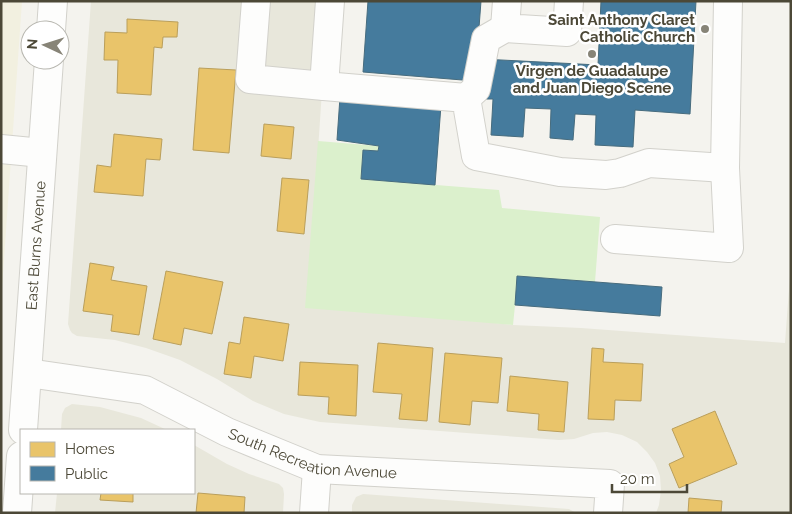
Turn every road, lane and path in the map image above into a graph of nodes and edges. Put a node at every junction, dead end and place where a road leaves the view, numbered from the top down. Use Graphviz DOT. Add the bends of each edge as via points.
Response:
graph roads {
  1 [pos="53,1"];
  2 [pos="256,1"];
  3 [pos="330,1"];
  4 [pos="507,1"];
  5 [pos="569,1"];
  6 [pos="728,1"];
  7 [pos="52,20"];
  8 [pos="505,28"];
  9 [pos="47,70"];
  10 [pos="324,86"];
  11 [pos="466,98"];
  12 [pos="1,149"];
  13 [pos="42,153"];
  14 [pos="725,168"];
  15 [pos="615,239"];
  16 [pos="28,373"];
  17 [pos="23,429"];
  18 [pos="317,469"];
  19 [pos="20,470"];
  20 [pos="17,513"];
  21 [pos="314,513"];
  22 [pos="608,513"];
  1 -- 7 [label="street"];
  2 -- 10 [label="street" via="250,79"];
  3 -- 10 [label="street"];
  4 -- 8 [label="street"];
  5 -- 8 [label="street" via="567,32"];
  6 -- 14 [label="street"];
  8 -- 11 [label="street" via="486,39 476,89"];
  9 -- 13 [label="street, East Burns Avenue"];
  10 -- 11 [label="street"];
  11 -- 14 [label="street" via="476,156 560,172 606,175 649,163"];
  12 -- 13 [label="street"];
  13 -- 16 [label="street, East Burns Avenue"];
  14 -- 15 [label="street" via="729,248"];
  16 -- 17 [label="street, East Burns Avenue"];
  16 -- 18 [label="street, South Recreation Avenue" via="145,390 227,432"];
  18 -- 21 [label="street"];
  18 -- 22 [label="street, South Recreation Avenue" via="610,484"];
  19 -- 20 [label="street"];
}
